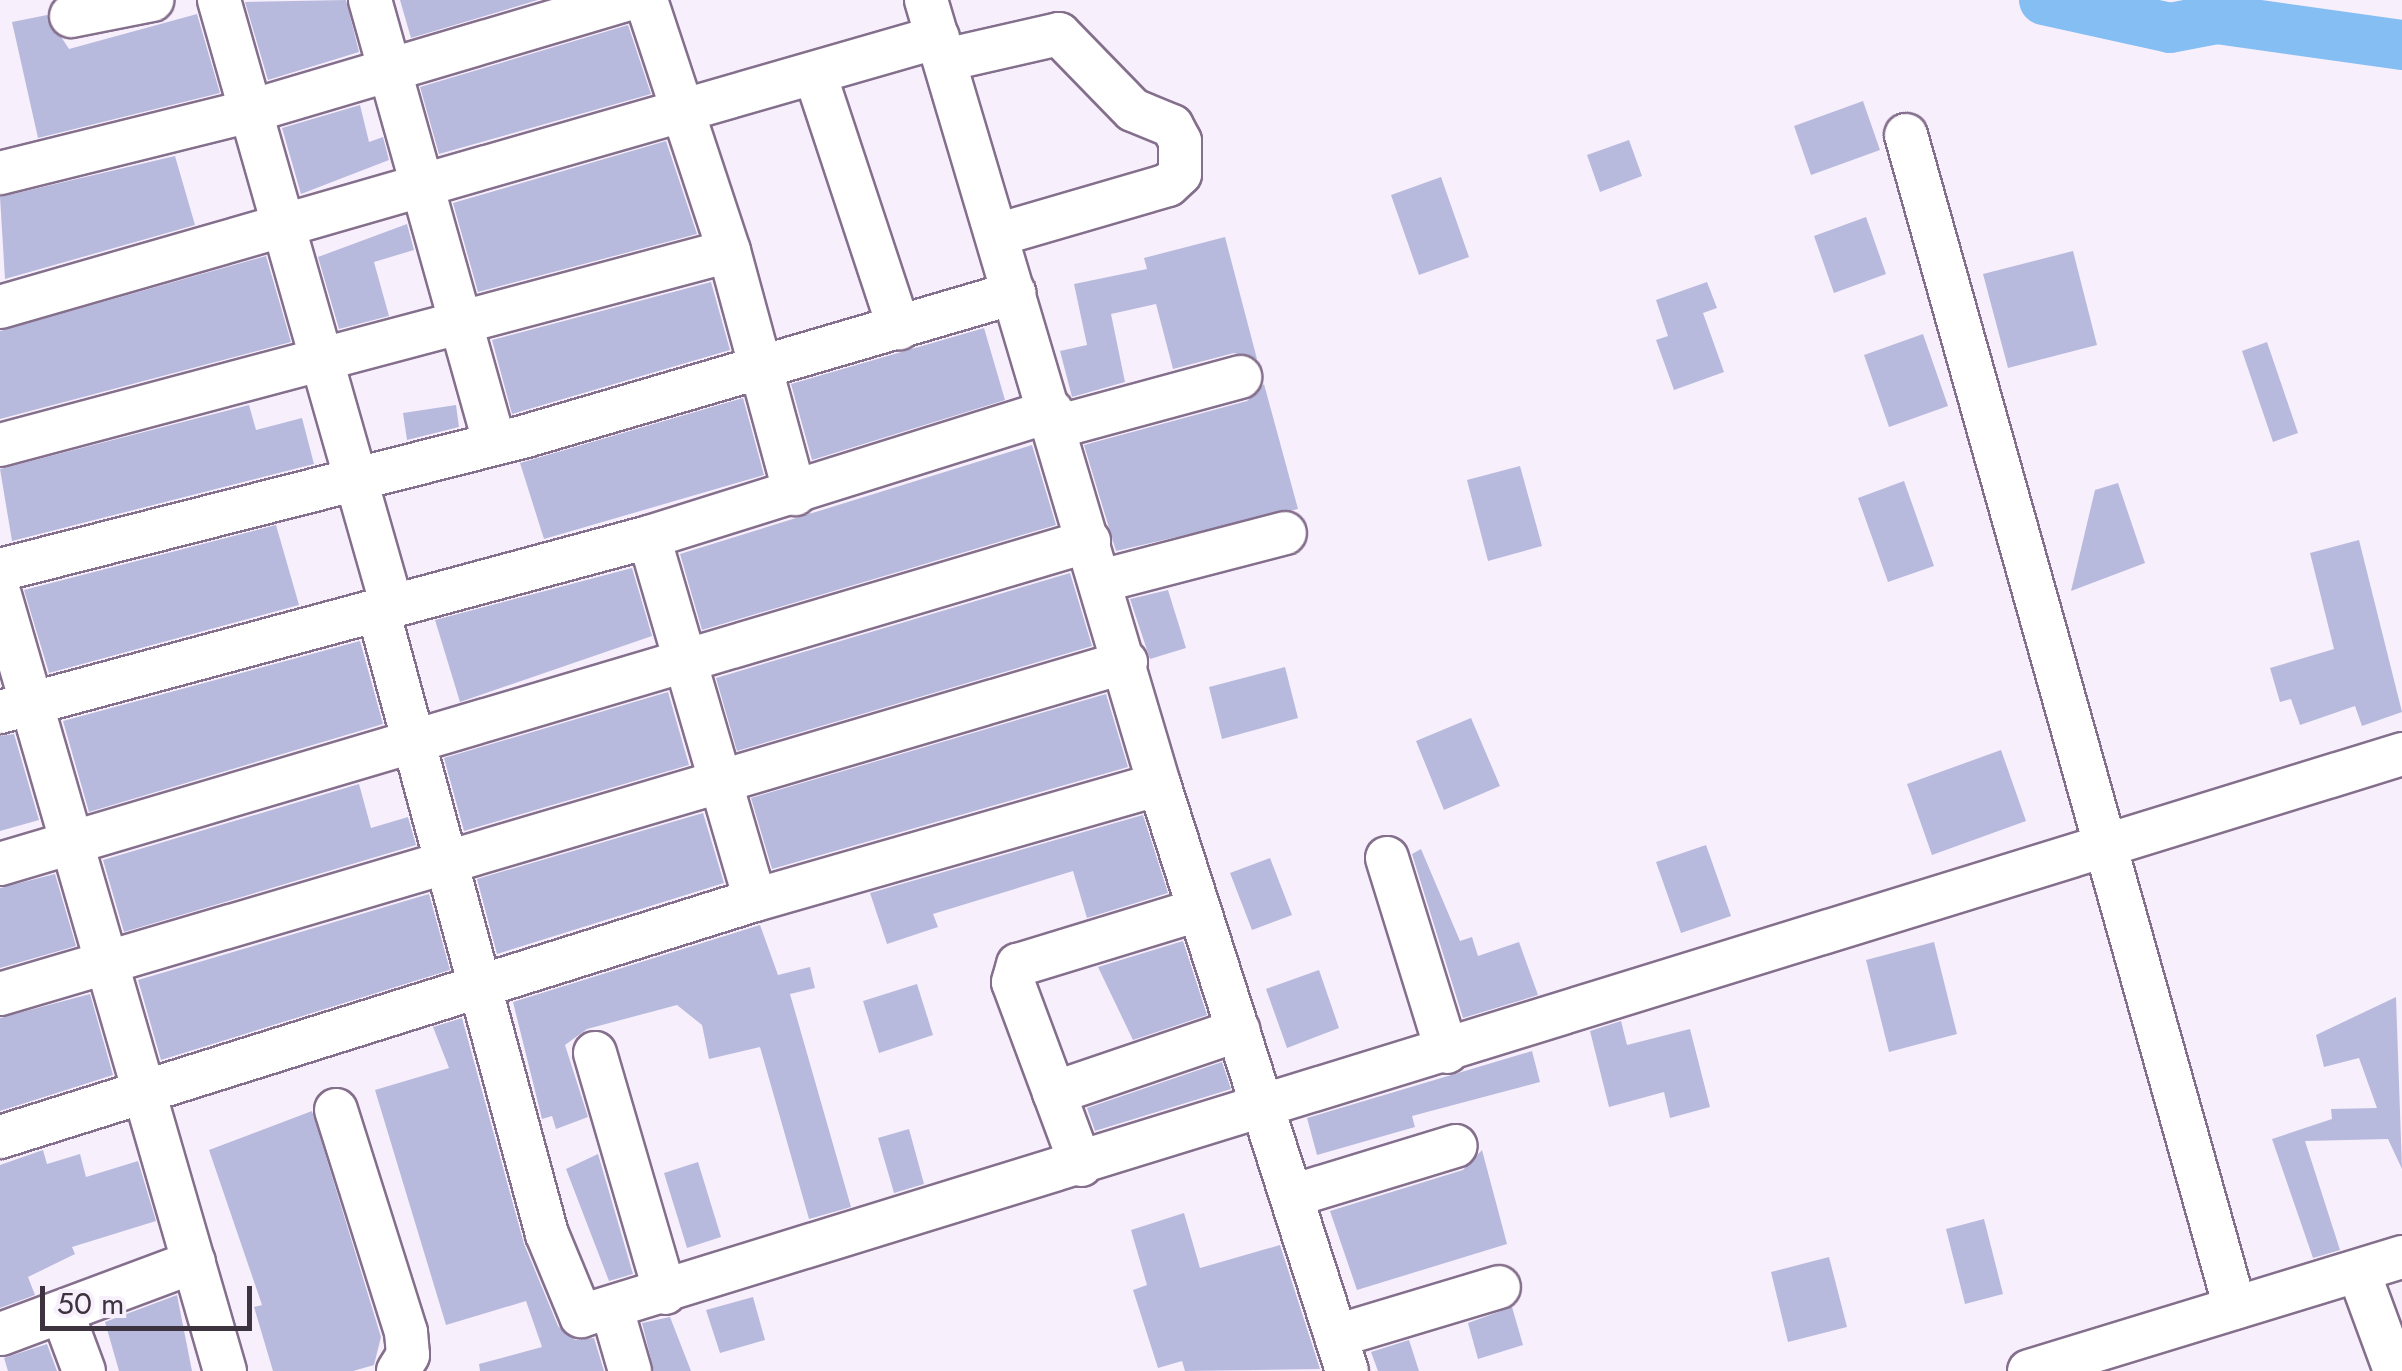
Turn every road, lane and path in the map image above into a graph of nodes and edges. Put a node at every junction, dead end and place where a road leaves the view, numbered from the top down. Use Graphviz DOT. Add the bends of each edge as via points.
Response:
graph roads {
  1 [pos="152,0"];
  2 [pos="219,0"];
  3 [pos="370,0"];
  4 [pos="626,0"];
  5 [pos="646,0"];
  6 [pos="71,16"];
  7 [pos="936,32"];
  8 [pos="388,72"];
  9 [pos="815,74"];
  10 [pos="251,111"];
  11 [pos="684,117"];
  12 [pos="1906,135"];
  13 [pos="0,172"];
  14 [pos="420,190"];
  15 [pos="284,229"];
  16 [pos="997,235"];
  17 [pos="730,251"];
  18 [pos="1014,292"];
  19 [pos="0,308"];
  20 [pos="458,322"];
  21 [pos="899,328"];
  22 [pos="318,356"];
  23 [pos="764,368"];
  24 [pos="1240,377"];
  25 [pos="1054,419"];
  26 [pos="495,444"];
  27 [pos="0,445"];
  28 [pos="354,482"];
  29 [pos="795,494"];
  30 [pos="1285,533"];
  31 [pos="649,536"];
  32 [pos="1088,540"];
  33 [pos="0,570"];
  34 [pos="1101,582"];
  35 [pos="0,595"];
  36 [pos="385,608"];
  37 [pos="685,660"];
  38 [pos="1126,662"];
  39 [pos="16,708"];
  40 [pos="416,740"];
  41 [pos="2402,754"];
  42 [pos="718,781"];
  43 [pos="1159,784"];
  44 [pos="69,845"];
  45 [pos="2106,848"];
  46 [pos="1387,858"];
  47 [pos="0,864"];
  48 [pos="449,864"];
  49 [pos="756,900"];
  50 [pos="1198,910"];
  51 [pos="104,964"];
  52 [pos="478,985"];
  53 [pos="0,994"];
  54 [pos="1239,1030"];
  55 [pos="1447,1052"];
  56 [pos="595,1053"];
  57 [pos="139,1090"];
  58 [pos="1054,1093"];
  59 [pos="1265,1108"];
  60 [pos="336,1110"];
  61 [pos="0,1137"];
  62 [pos="1456,1146"];
  63 [pos="1081,1165"];
  64 [pos="1292,1196"];
  65 [pos="2402,1258"];
  66 [pos="194,1262"];
  67 [pos="2359,1272"];
  68 [pos="1498,1287"];
  69 [pos="665,1293"];
  70 [pos="2235,1308"];
  71 [pos="612,1309"];
  72 [pos="62,1312"];
  73 [pos="1,1334"];
  74 [pos="1341,1354"];
  75 [pos="84,1371"];
  76 [pos="225,1371"];
  77 [pos="398,1371"];
  78 [pos="630,1371"];
  79 [pos="2028,1371"];
  80 [pos="2395,1371"];
  1 -- 6 [label="street"];
  2 -- 10 [label="street"];
  3 -- 8 [label="street"];
  4 -- 8 [label="street"];
  5 -- 11 [label="street"];
  7 -- 9 [label="street"];
  7 -- 16 [label="street"];
  7 -- 16 [label="street" via="1060,34 1133,110 1172,126 1180,142 1180,174 1168,185"];
  8 -- 10 [label="street"];
  8 -- 14 [label="street"];
  9 -- 11 [label="street"];
  9 -- 21 [label="street"];
  10 -- 13 [label="street"];
  10 -- 15 [label="street"];
  11 -- 14 [label="street"];
  11 -- 17 [label="street"];
  12 -- 45 [label="street"];
  14 -- 15 [label="street"];
  14 -- 20 [label="street"];
  15 -- 19 [label="street"];
  15 -- 22 [label="street"];
  16 -- 18 [label="street"];
  17 -- 20 [label="street"];
  17 -- 23 [label="street"];
  18 -- 21 [label="street"];
  18 -- 25 [label="street"];
  20 -- 22 [label="street"];
  20 -- 26 [label="street"];
  21 -- 23 [label="street"];
  22 -- 27 [label="street"];
  22 -- 28 [label="street"];
  23 -- 26 [label="street"];
  23 -- 29 [label="street"];
  24 -- 25 [label="street"];
  25 -- 29 [label="street"];
  25 -- 32 [label="street"];
  26 -- 28 [label="street"];
  28 -- 33 [label="street"];
  28 -- 36 [label="street"];
  29 -- 31 [label="street"];
  30 -- 34 [label="street"];
  31 -- 36 [label="street"];
  31 -- 37 [label="street"];
  32 -- 34 [label="street"];
  32 -- 37 [label="street"];
  34 -- 38 [label="street"];
  35 -- 39 [label="street"];
  36 -- 39 [label="street"];
  36 -- 40 [label="street"];
  37 -- 40 [label="street"];
  37 -- 42 [label="street"];
  38 -- 42 [label="street"];
  38 -- 43 [label="street"];
  39 -- 44 [label="street"];
  40 -- 44 [label="street"];
  40 -- 48 [label="street"];
  41 -- 45 [label="street"];
  42 -- 48 [label="street"];
  42 -- 49 [label="street"];
  43 -- 49 [label="street"];
  43 -- 50 [label="street"];
  44 -- 47 [label="street"];
  44 -- 51 [label="street"];
  45 -- 55 [label="street"];
  45 -- 70 [label="street"];
  46 -- 55 [label="street"];
  48 -- 51 [label="street"];
  48 -- 52 [label="street"];
  49 -- 52 [label="street"];
  50 -- 54 [label="street"];
  50 -- 58 [label="street" via="1018,965 1013,982"];
  51 -- 53 [label="street"];
  51 -- 57 [label="street"];
  52 -- 57 [label="street"];
  52 -- 71 [label="street" via="570,1307 581,1316"];
  54 -- 58 [label="street"];
  54 -- 59 [label="street"];
  55 -- 59 [label="street"];
  56 -- 69 [label="street"];
  57 -- 61 [label="street"];
  57 -- 66 [label="street"];
  58 -- 63 [label="street"];
  59 -- 63 [label="street"];
  59 -- 64 [label="street"];
  60 -- 77 [label="street" via="406,1332 408,1355"];
  62 -- 64 [label="street"];
  63 -- 69 [label="street"];
  64 -- 74 [label="street"];
  65 -- 67 [label="street"];
  66 -- 72 [label="street"];
  66 -- 76 [label="street"];
  67 -- 70 [label="street"];
  67 -- 80 [label="street"];
  68 -- 74 [label="street"];
  69 -- 71 [label="street"];
  70 -- 79 [label="street"];
  71 -- 78 [label="street"];
  72 -- 73 [label="street"];
  72 -- 75 [label="street"];
}
